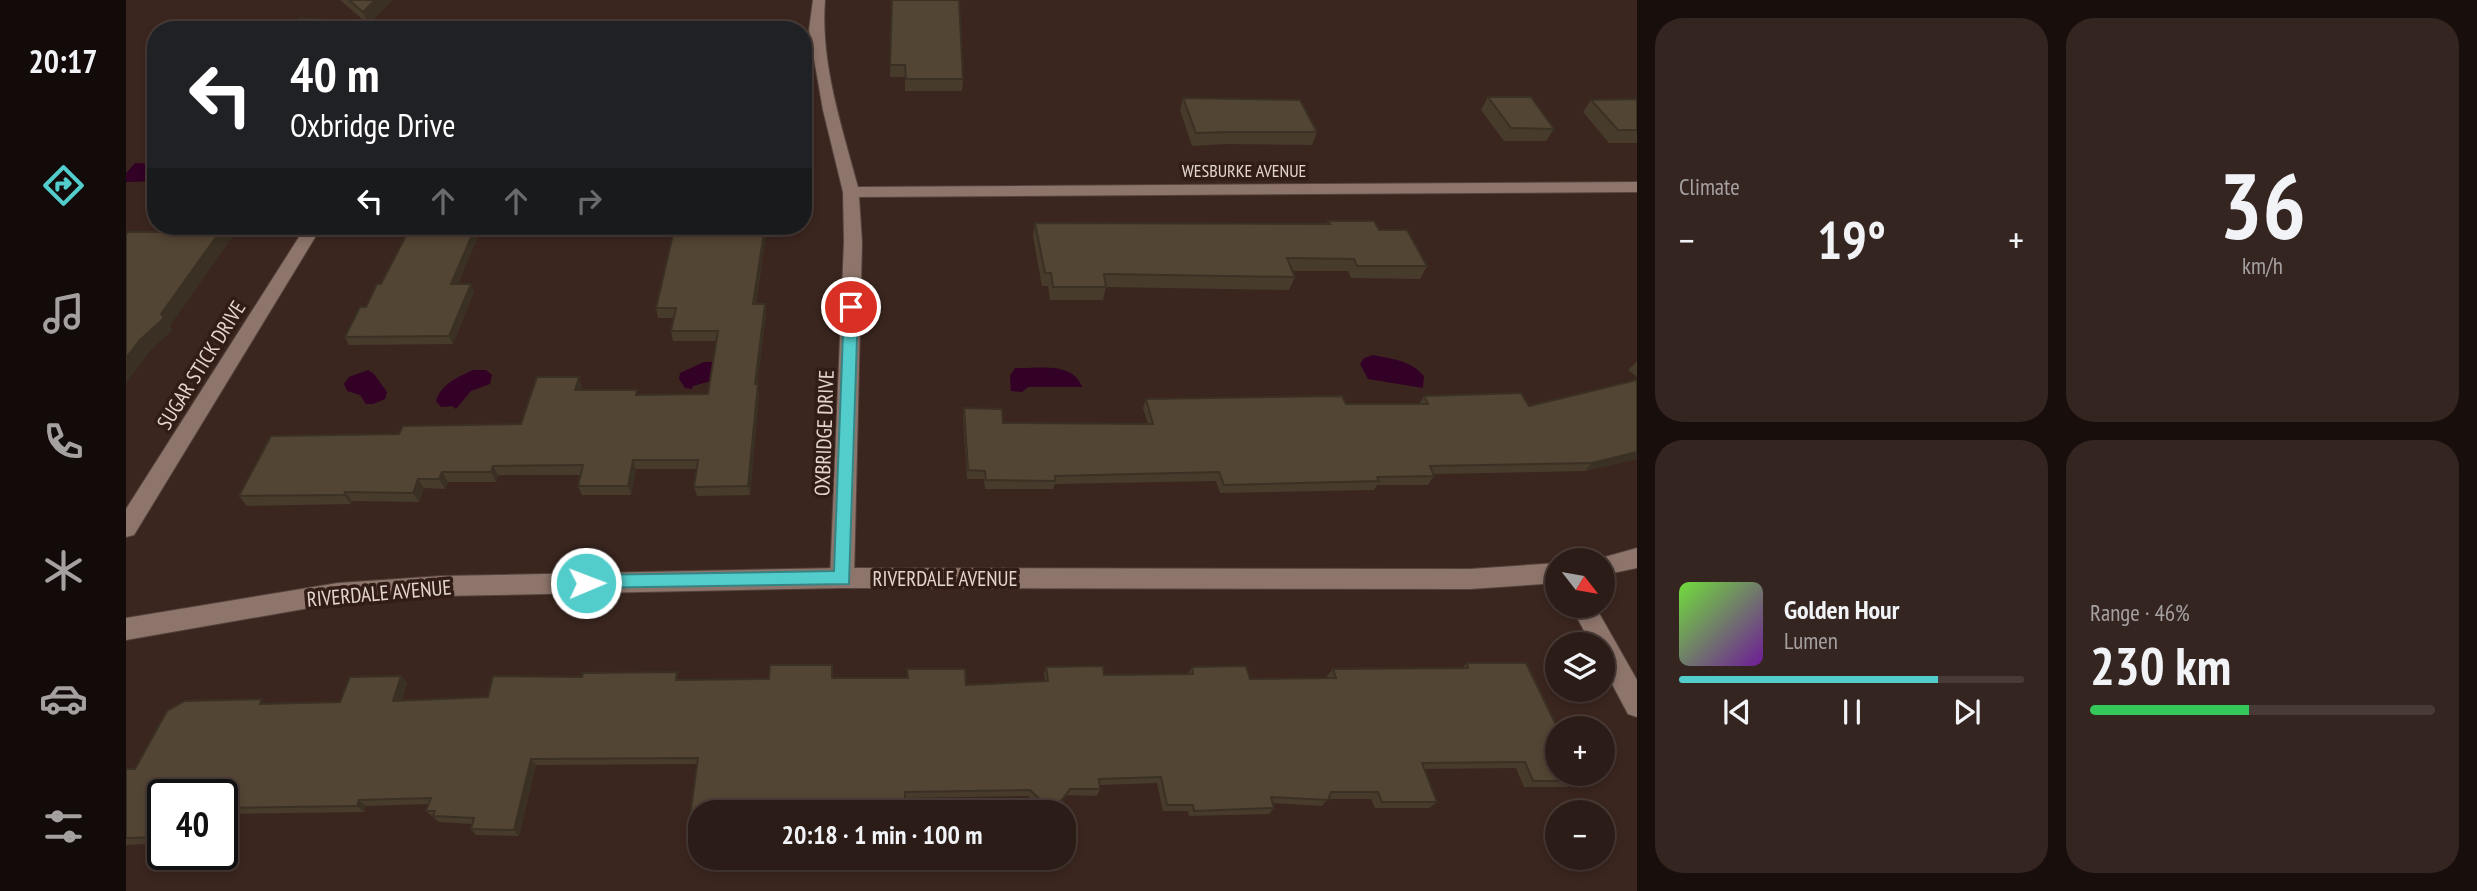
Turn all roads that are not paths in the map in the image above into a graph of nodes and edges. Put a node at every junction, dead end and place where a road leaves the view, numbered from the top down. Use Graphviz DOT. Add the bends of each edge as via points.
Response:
graph roads {
  1 [pos="819,0"];
  2 [pos="812,23"];
  3 [pos="812,38"];
  4 [pos="1637,187"];
  5 [pos="851,192"];
  6 [pos="308,235"];
  7 [pos="126,528"];
  8 [pos="1637,558"];
  9 [pos="1615,563"];
  10 [pos="1545,574"];
  11 [pos="842,578"];
  12 [pos="1590,618"];
  13 [pos="126,629"];
  14 [pos="1637,705"];
  1 -- 2 [label="street, OXBRIDGE DRIVE"];
  3 -- 5 [label="street, OXBRIDGE DRIVE"];
  4 -- 5 [label="street, WESBURKE AVENUE"];
  5 -- 11 [label="street, OXBRIDGE DRIVE"];
  6 -- 7 [label="street, SUGAR STICK DRIVE"];
  8 -- 9 [label="street"];
  10 -- 11 [label="street, RIVERDALE AVENUE" via="1451,579"];
  11 -- 13 [label="street, RIVERDALE AVENUE" via="442,586 338,593"];
  12 -- 14 [label="street"];
}
